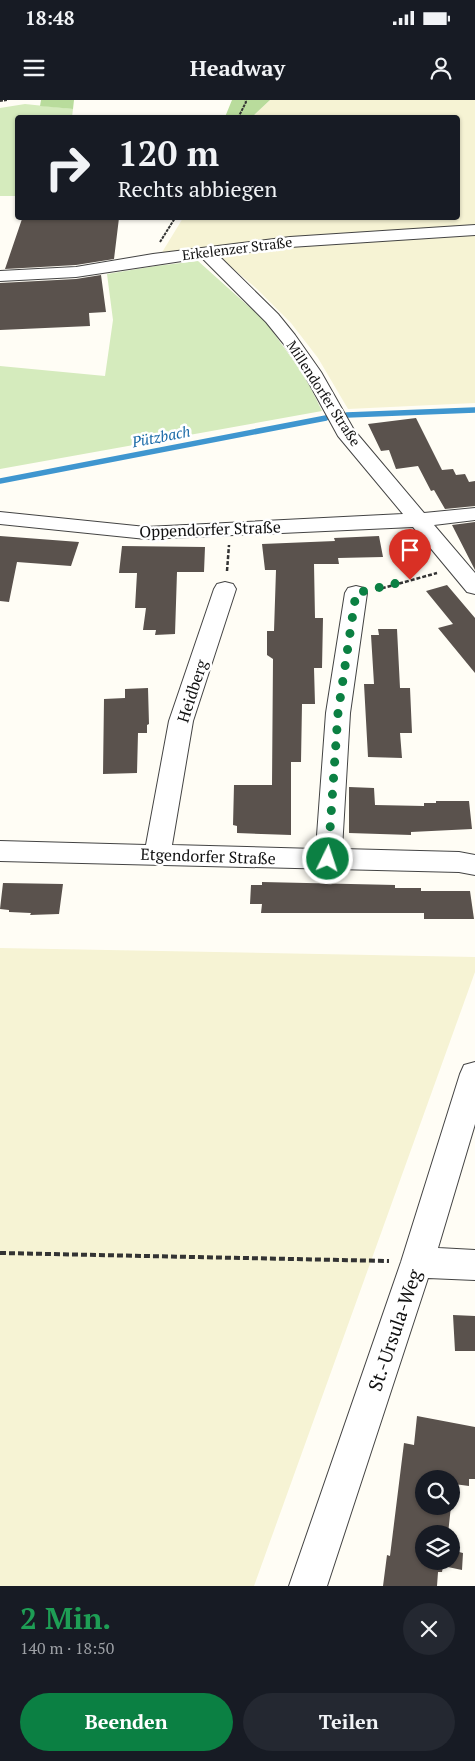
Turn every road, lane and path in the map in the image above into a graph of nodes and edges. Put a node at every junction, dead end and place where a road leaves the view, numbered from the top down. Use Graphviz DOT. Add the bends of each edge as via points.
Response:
graph roads {
  1 [pos="8,100"];
  2 [pos="244,100"];
  3 [pos="0,101"];
  4 [pos="240,115"];
  5 [pos="174,220"];
  6 [pos="475,230"];
  7 [pos="205,252"];
  8 [pos="154,259"];
  9 [pos="0,276"];
  10 [pos="475,514"];
  11 [pos="0,518"];
  12 [pos="420,520"];
  13 [pos="229,530"];
  14 [pos="457,566"];
  15 [pos="475,587"];
  16 [pos="225,589"];
  17 [pos="356,593"];
  18 [pos="0,851"];
  19 [pos="157,854"];
  20 [pos="328,859"];
  21 [pos="475,865"];
  22 [pos="475,1074"];
  23 [pos="0,1253"];
  24 [pos="417,1262"];
  25 [pos="475,1265"];
  26 [pos="308,1586"];
  1 -- 3 [label="path"];
  2 -- 4 [label="path"];
  5 -- 8 [label="path"];
  6 -- 7 [label="street, Erkelenzer Straße" via="290,242"];
  7 -- 8 [label="street, Erkelenzer Straße"];
  7 -- 12 [label="street, Millendorfer Straße" via="289,339 312,372 336,417"];
  8 -- 9 [label="street, Erkelenzer Straße" via="76,272"];
  10 -- 12 [label="street, Oppendorfer Straße"];
  11 -- 13 [label="street, Oppendorfer Straße" via="146,533"];
  12 -- 13 [label="street, Oppendorfer Straße"];
  12 -- 14 [label="street, Millendorfer Straße"];
  13 -- 16 [label="path"];
  14 -- 15 [label="street, Millendorfer Straße"];
  14 -- 17 [label="path"];
  16 -- 19 [label="street, Heidberg" via="181,721"];
  17 -- 20 [label="street" via="338,713"];
  18 -- 19 [label="street, Etgendorfer Straße"];
  19 -- 20 [label="street, Etgendorfer Straße"];
  20 -- 21 [label="street, Etgendorfer Straße"];
  22 -- 24 [label="street, St.-Ursula-Weg"];
  23 -- 24 [label="path"];
  24 -- 25 [label="street"];
  24 -- 26 [label="street, St.-Ursula-Weg"];
}
